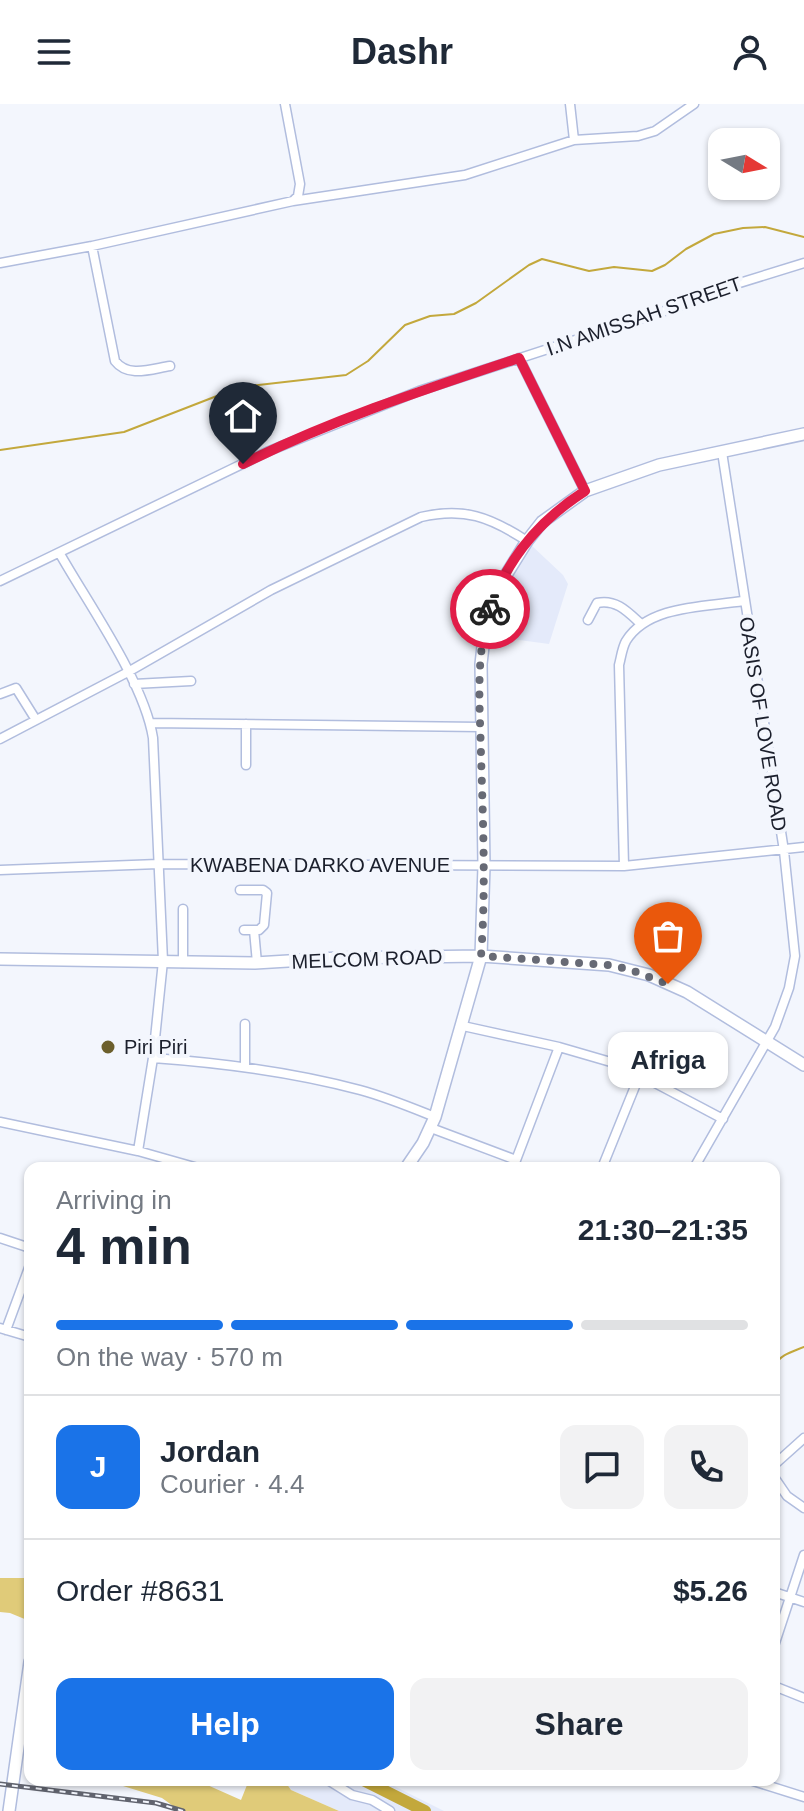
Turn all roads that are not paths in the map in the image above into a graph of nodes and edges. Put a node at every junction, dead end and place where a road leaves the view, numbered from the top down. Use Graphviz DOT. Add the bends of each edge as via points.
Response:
graph roads {
  1 [pos="285,104"];
  2 [pos="570,104"];
  3 [pos="694,104"];
  4 [pos="574,140"];
  5 [pos="300,189"];
  6 [pos="314,198"];
  7 [pos="293,201"];
  8 [pos="92,246"];
  9 [pos="0,263"];
  10 [pos="804,263"];
  11 [pos="519,358"];
  12 [pos="170,366"];
  13 [pos="804,434"];
  14 [pos="722,452"];
  15 [pos="585,491"];
  16 [pos="527,541"];
  17 [pos="60,554"];
  18 [pos="2,577"];
  19 [pos="743,601"];
  20 [pos="588,620"];
  21 [pos="641,624"];
  22 [pos="128,672"];
  23 [pos="191,681"];
  24 [pos="134,684"];
  25 [pos="0,694"];
  26 [pos="36,720"];
  27 [pos="151,723"];
  28 [pos="246,724"];
  29 [pos="481,727"];
  30 [pos="0,739"];
  31 [pos="246,765"];
  32 [pos="804,847"];
  33 [pos="784,851"];
  34 [pos="158,864"];
  35 [pos="484,866"];
  36 [pos="624,866"];
  37 [pos="0,870"];
  38 [pos="240,890"];
  39 [pos="183,909"];
  40 [pos="481,956"];
  41 [pos="0,959"];
  42 [pos="163,961"];
  43 [pos="183,963"];
  44 [pos="257,963"];
  45 [pos="245,1024"];
  46 [pos="463,1026"];
  47 [pos="768,1040"];
  48 [pos="559,1047"];
  49 [pos="153,1058"];
  50 [pos="804,1065"];
  51 [pos="245,1067"];
  52 [pos="640,1074"];
  53 [pos="723,1119"];
  54 [pos="0,1122"];
  55 [pos="433,1123"];
  56 [pos="138,1151"];
  57 [pos="177,1162"];
  58 [pos="410,1162"];
  59 [pos="511,1162"];
  60 [pos="516,1162"];
  61 [pos="604,1162"];
  62 [pos="698,1162"];
  63 [pos="0,1238"];
  64 [pos="24,1246"];
  65 [pos="24,1279"];
  66 [pos="3,1329"];
  67 [pos="24,1335"];
  68 [pos="804,1438"];
  69 [pos="780,1460"];
  70 [pos="780,1486"];
  71 [pos="804,1508"];
  72 [pos="804,1555"];
  73 [pos="780,1594"];
  74 [pos="791,1598"];
  75 [pos="804,1602"];
  76 [pos="780,1629"];
  77 [pos="780,1688"];
  78 [pos="804,1698"];
  79 [pos="24,1715"];
  80 [pos="338,1786"];
  81 [pos="769,1786"];
  82 [pos="804,1797"];
  83 [pos="9,1811"];
  84 [pos="390,1811"];
  1 -- 5 [label="street"];
  2 -- 4 [label="street"];
  3 -- 4 [label="street" via="655,131"];
  4 -- 6 [label="street" via="465,175"];
  5 -- 6 [label="street"];
  5 -- 7 [label="street"];
  6 -- 7 [label="street"];
  7 -- 8 [label="street"];
  8 -- 9 [label="street"];
  8 -- 12 [label="street" via="115,361 132,372"];
  10 -- 11 [label="street, I.N AMISSAH STREET"];
  11 -- 15 [label="street"];
  11 -- 17 [label="street, I.N AMISSAH STREET" via="269,451"];
  13 -- 14 [label="main road"];
  14 -- 15 [label="main road" via="635,472"];
  14 -- 19 [label="street, OASIS OF LOVE ROAD"];
  15 -- 16 [label="main road" via="542,522"];
  16 -- 22 [label="street" via="484,517 421,517 271,590"];
  16 -- 29 [label="main road" via="498,588 486,620"];
  17 -- 18 [label="street, I.N AMISSAH STREET"];
  17 -- 22 [label="street"];
  19 -- 21 [label="street" via="658,615"];
  19 -- 33 [label="street, OASIS OF LOVE ROAD"];
  20 -- 21 [label="street" via="602,602 621,606"];
  21 -- 36 [label="street" via="625,643 619,665"];
  22 -- 24 [label="street"];
  22 -- 26 [label="street"];
  23 -- 24 [label="street"];
  24 -- 27 [label="street"];
  25 -- 26 [label="street" via="16,688"];
  26 -- 30 [label="street"];
  27 -- 28 [label="street"];
  27 -- 34 [label="street"];
  28 -- 29 [label="street"];
  28 -- 31 [label="street"];
  29 -- 35 [label="main road"];
  32 -- 33 [label="street, KWABENA DARKO AVENUE"];
  33 -- 36 [label="street, KWABENA DARKO AVENUE"];
  33 -- 47 [label="street, OASIS OF LOVE ROAD" via="795,956 786,998"];
  34 -- 35 [label="street, KWABENA DARKO AVENUE"];
  34 -- 37 [label="street, KWABENA DARKO AVENUE"];
  34 -- 42 [label="street"];
  35 -- 36 [label="street, KWABENA DARKO AVENUE"];
  35 -- 40 [label="main road"];
  38 -- 44 [label="street" via="267,893 264,925 249,930"];
  39 -- 43 [label="street"];
  40 -- 44 [label="main road, MELCOM ROAD"];
  40 -- 46 [label="main road"];
  40 -- 47 [label="main road, MELCOM ROAD" via="628,969 687,992"];
  41 -- 42 [label="main road, MELCOM ROAD"];
  42 -- 43 [label="main road, MELCOM ROAD"];
  42 -- 49 [label="street"];
  43 -- 44 [label="main road, MELCOM ROAD"];
  45 -- 51 [label="street"];
  46 -- 48 [label="street"];
  46 -- 55 [label="main road"];
  47 -- 50 [label="main road, MELCOM ROAD"];
  47 -- 53 [label="street, OASIS OF LOVE ROAD"];
  48 -- 52 [label="street"];
  48 -- 60 [label="street"];
  49 -- 51 [label="street"];
  49 -- 56 [label="street"];
  51 -- 55 [label="street" via="363,1090"];
  52 -- 53 [label="street"];
  52 -- 61 [label="street"];
  53 -- 62 [label="street, OASIS OF LOVE ROAD"];
  54 -- 56 [label="street"];
  55 -- 58 [label="main road"];
  55 -- 59 [label="street"];
  56 -- 57 [label="street"];
  63 -- 64 [label="street"];
  65 -- 66 [label="street"];
  66 -- 67 [label="street"];
  68 -- 69 [label="street"];
  70 -- 71 [label="street"];
  72 -- 74 [label="street"];
  73 -- 74 [label="street"];
  74 -- 75 [label="street"];
  74 -- 76 [label="street"];
  77 -- 78 [label="street"];
  79 -- 83 [label="main road"];
  80 -- 84 [label="street"];
  81 -- 82 [label="street"];
}
